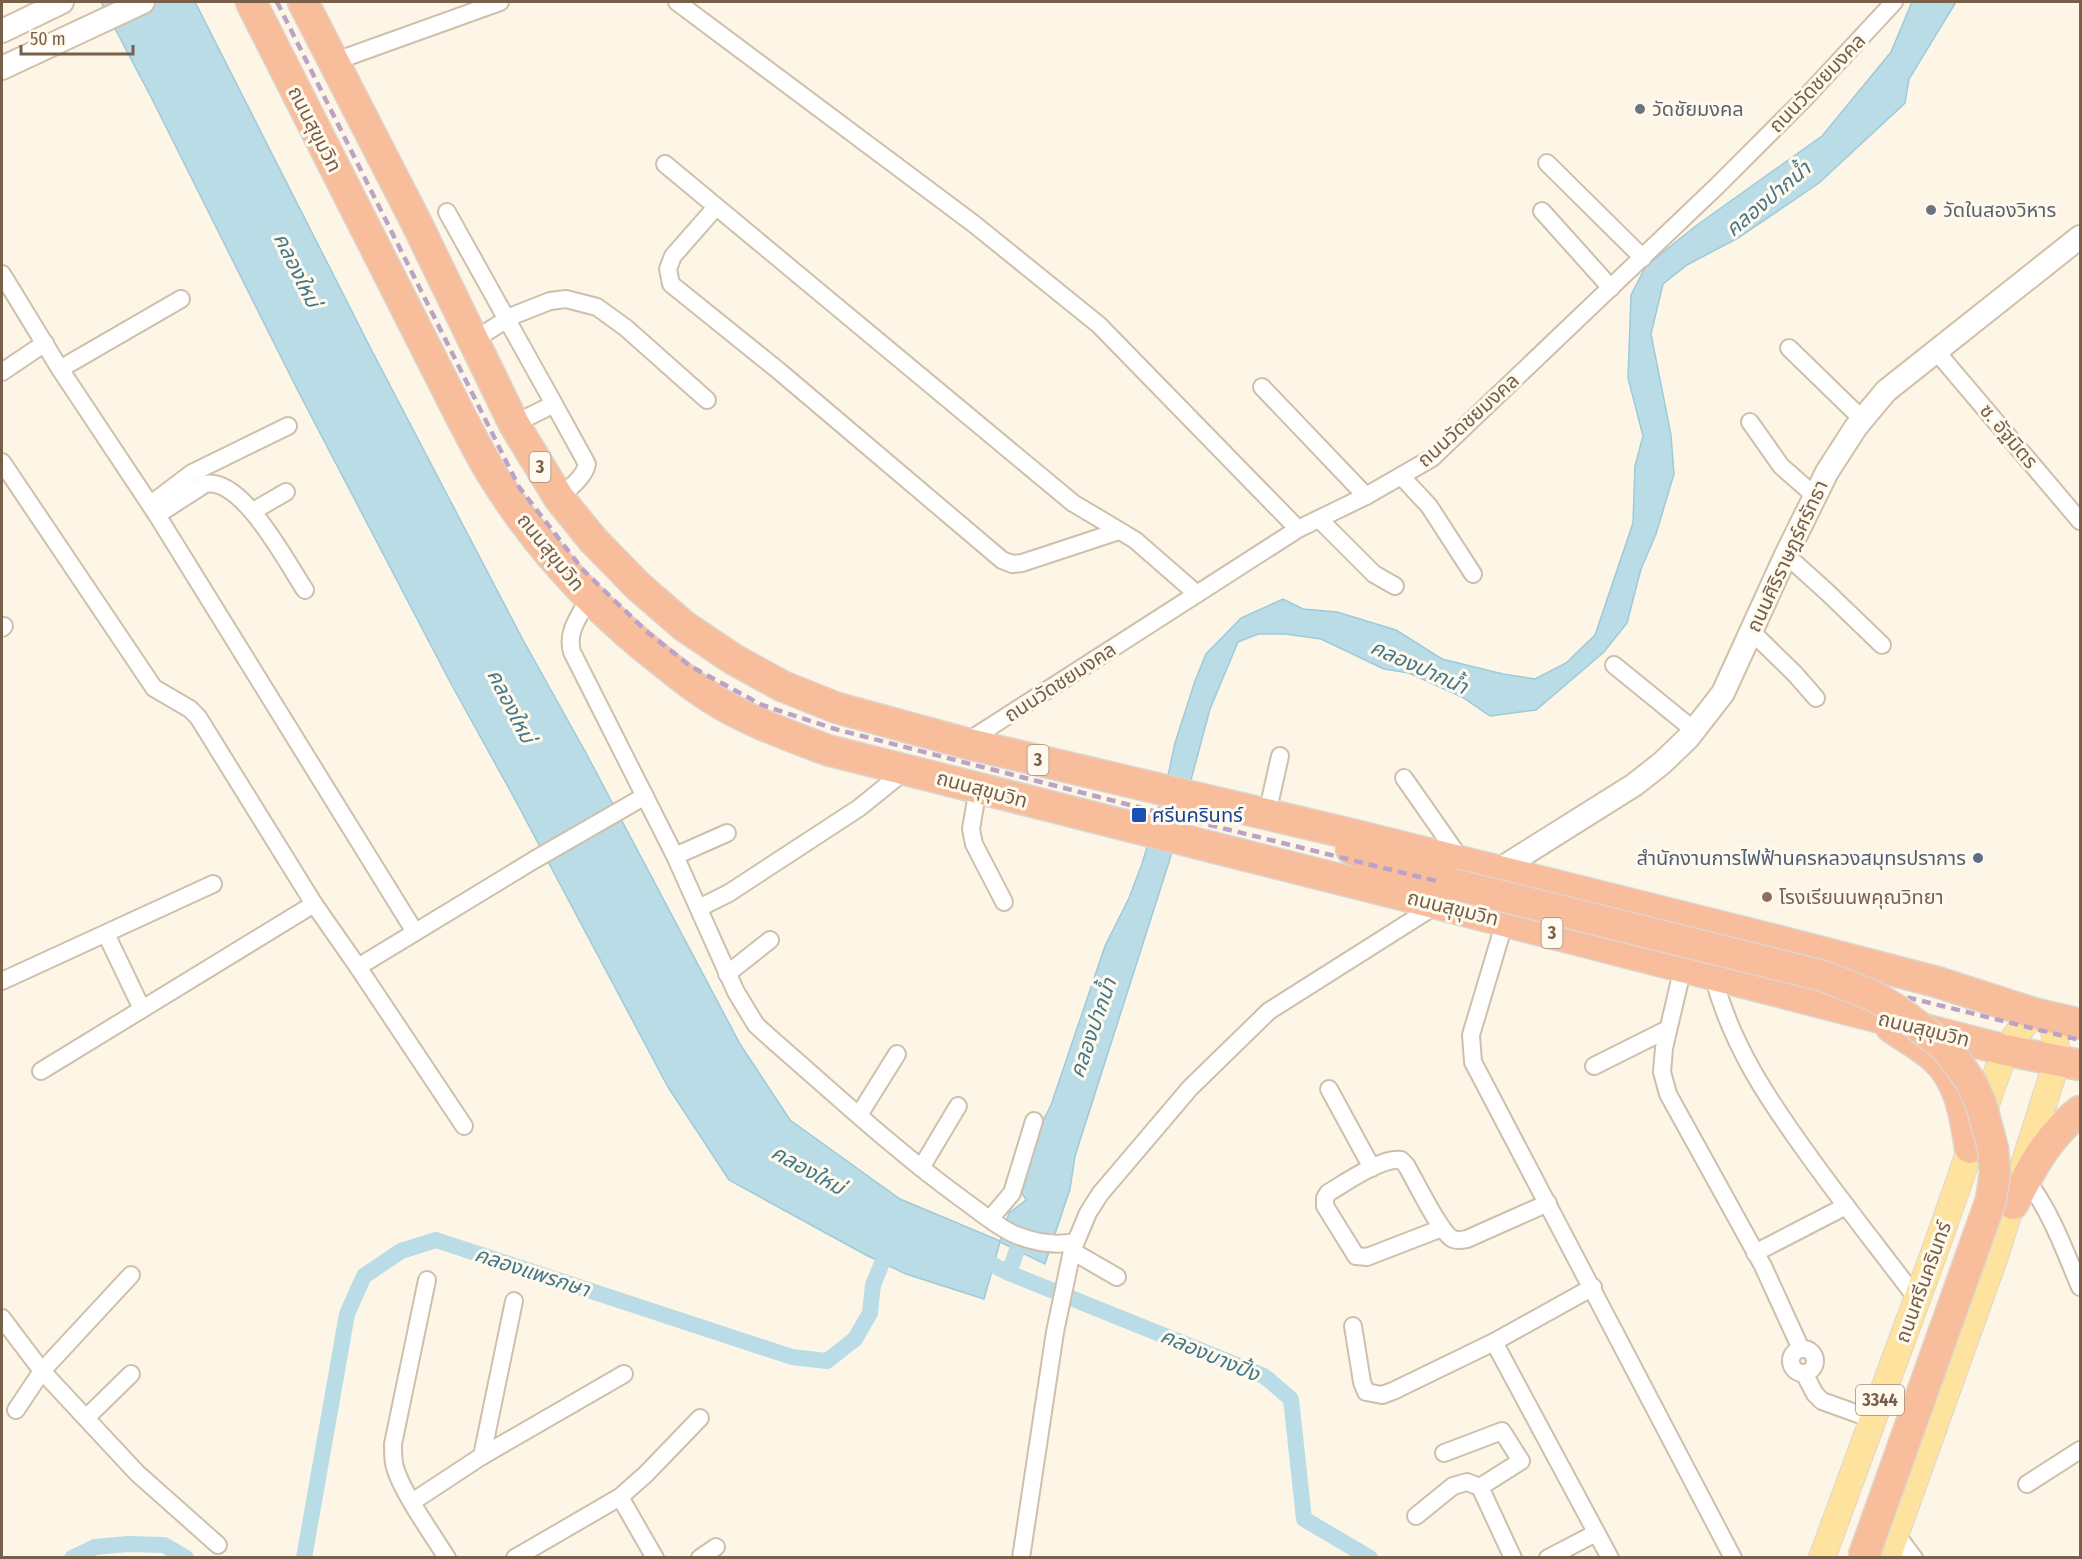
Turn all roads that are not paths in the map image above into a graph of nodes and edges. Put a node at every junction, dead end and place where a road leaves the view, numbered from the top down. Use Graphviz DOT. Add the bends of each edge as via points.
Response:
graph roads {
  1 [pos="62,2"];
  2 [pos="143,2"];
  3 [pos="250,2"];
  4 [pos="303,2"];
  5 [pos="500,2"];
  6 [pos="678,2"];
  7 [pos="1894,2"];
  8 [pos="2,31"];
  9 [pos="333,62"];
  10 [pos="2,68"];
  11 [pos="1547,162"];
  12 [pos="665,164"];
  13 [pos="716,207"];
  14 [pos="1542,210"];
  15 [pos="447,213"];
  16 [pos="2080,237"];
  17 [pos="1643,258"];
  18 [pos="2,274"];
  19 [pos="1611,288"];
  20 [pos="181,299"];
  21 [pos="506,320"];
  22 [pos="474,340"];
  23 [pos="45,343"];
  24 [pos="1789,348"];
  25 [pos="1936,351"];
  26 [pos="60,369"];
  27 [pos="2,372"];
  28 [pos="1262,387"];
  29 [pos="707,400"];
  30 [pos="554,404"];
  31 [pos="1862,419"];
  32 [pos="1750,422"];
  33 [pos="514,424"];
  34 [pos="288,426"];
  35 [pos="2,462"];
  36 [pos="1401,477"];
  37 [pos="286,492"];
  38 [pos="1815,495"];
  39 [pos="1366,496"];
  40 [pos="559,498"];
  41 [pos="154,509"];
  42 [pos="253,511"];
  43 [pos="1320,520"];
  44 [pos="2080,521"];
  45 [pos="1298,529"];
  46 [pos="1119,531"];
  47 [pos="1786,555"];
  48 [pos="1473,574"];
  49 [pos="1395,586"];
  50 [pos="305,590"];
  51 [pos="1197,594"];
  52 [pos="589,598"];
  53 [pos="1752,633"];
  54 [pos="1882,645"];
  55 [pos="1614,665"];
  56 [pos="1816,698"];
  57 [pos="1695,730"];
  58 [pos="965,743"];
  59 [pos="1280,756"];
  60 [pos="906,770"];
  61 [pos="1404,778"];
  62 [pos="978,788"];
  63 [pos="645,796"];
  64 [pos="1254,811"];
  65 [pos="727,833"];
  66 [pos="675,856"];
  67 [pos="1497,870"];
  68 [pos="1451,883"];
  69 [pos="213,884"];
  70 [pos="1004,902"];
  71 [pos="314,904"];
  72 [pos="699,908"];
  73 [pos="1505,921"];
  74 [pos="415,932"];
  75 [pos="106,934"];
  76 [pos="770,940"];
  77 [pos="358,967"];
  78 [pos="1683,967"];
  79 [pos="727,974"];
  80 [pos="1713,976"];
  81 [pos="2,981"];
  82 [pos="1937,982"];
  83 [pos="142,1009"];
  84 [pos="1877,1017"];
  85 [pos="2056,1019"];
  86 [pos="1668,1029"];
  87 [pos="1925,1029"];
  88 [pos="2005,1050"];
  89 [pos="897,1054"];
  90 [pos="2069,1063"];
  91 [pos="1594,1065"];
  92 [pos="41,1071"];
  93 [pos="1329,1089"];
  94 [pos="958,1106"];
  95 [pos="2080,1111"];
  96 [pos="859,1115"];
  97 [pos="1034,1121"];
  98 [pos="464,1126"];
  99 [pos="1970,1148"];
  100 [pos="921,1168"];
  101 [pos="1372,1168"];
  102 [pos="2019,1191"];
  103 [pos="1548,1203"];
  104 [pos="1846,1206"];
  105 [pos="992,1221"];
  106 [pos="1442,1228"];
  107 [pos="1938,1242"];
  108 [pos="1070,1249"];
  109 [pos="1755,1253"];
  110 [pos="1990,1270"];
  111 [pos="131,1275"];
  112 [pos="1117,1277"];
  113 [pos="427,1280"];
  114 [pos="1593,1287"];
  115 [pos="2080,1287"];
  116 [pos="1917,1299"];
  117 [pos="514,1301"];
  118 [pos="2,1318"];
  119 [pos="1353,1326"];
  120 [pos="1494,1342"];
  121 [pos="42,1371"];
  122 [pos="131,1374"];
  123 [pos="624,1374"];
  124 [pos="16,1410"];
  125 [pos="86,1418"];
  126 [pos="700,1418"];
  127 [pos="1872,1419"];
  128 [pos="2080,1450"];
  129 [pos="1444,1453"];
  130 [pos="482,1456"];
  131 [pos="2027,1484"];
  132 [pos="1480,1487"];
  133 [pos="620,1497"];
  134 [pos="412,1502"];
  135 [pos="1416,1516"];
  136 [pos="1596,1533"];
  137 [pos="1896,1534"];
  138 [pos="218,1545"];
  139 [pos="716,1547"];
  140 [pos="447,1557"];
  141 [pos="515,1557"];
  142 [pos="655,1557"];
  143 [pos="699,1557"];
  144 [pos="1021,1557"];
  145 [pos="1513,1557"];
  146 [pos="1548,1557"];
  147 [pos="1610,1557"];
  148 [pos="1733,1557"];
  149 [pos="1822,1557"];
  150 [pos="1863,1557"];
  151 [pos="1887,1557"];
  152 [pos="1914,1557"];
  1 -- 8 [label="street"];
  2 -- 10 [label="street"];
  3 -- 52 [label="highway, ถนนสุขุมวิท / 3" via="492,473 530,529"];
  4 -- 9 [label="highway, ถนนสุขุมวิท / 3"];
  5 -- 9 [label="street"];
  6 -- 45 [label="street" via="974,224 1099,325"];
  7 -- 17 [label="street, ถนนวัดชยมงคล"];
  9 -- 22 [label="highway, ถนนสุขุมวิท / 3"];
  11 -- 17 [label="street"];
  12 -- 13 [label="street"];
  13 -- 46 [label="street" via="1073,503"];
  13 -- 46 [label="street" via="673,256 668,269 670,284 1002,560 1022,563"];
  14 -- 19 [label="street"];
  15 -- 21 [label="street"];
  16 -- 25 [label="street, ถนนศิริราษฎร์ศรัทธา"];
  17 -- 19 [label="street, ถนนวัดชยมงคล"];
  18 -- 23 [label="street"];
  19 -- 36 [label="street, ถนนวัดชยมงคล" via="1449,443"];
  20 -- 26 [label="street"];
  21 -- 22 [label="street"];
  21 -- 29 [label="street" via="550,301 566,299 597,307"];
  21 -- 30 [label="street"];
  22 -- 33 [label="highway, ถนนสุขุมวิท / 3"];
  23 -- 26 [label="street"];
  23 -- 27 [label="street"];
  24 -- 31 [label="street"];
  25 -- 31 [label="street, ถนนศิริราษฎร์ศรัทธา" via="1886,391"];
  25 -- 44 [label="street, ซ. อัฐมิตร"];
  26 -- 41 [label="street"];
  28 -- 39 [label="street"];
  30 -- 33 [label="street"];
  30 -- 40 [label="street" via="587,464 586,471"];
  31 -- 38 [label="street, ถนนศิริราษฎร์ศรัทธา"];
  32 -- 38 [label="street" via="1781,466"];
  33 -- 40 [label="highway, ถนนสุขุมวิท / 3"];
  34 -- 41 [label="street" via="192,473"];
  35 -- 71 [label="street" via="154,688 198,717"];
  36 -- 39 [label="street, ถนนวัดชยมงคล"];
  36 -- 48 [label="street" via="1430,506"];
  37 -- 42 [label="street"];
  38 -- 47 [label="street, ถนนศิริราษฎร์ศรัทธา"];
  39 -- 43 [label="street, ถนนวัดชยมงคล"];
  40 -- 58 [label="highway, ถนนสุขุมวิท / 3" via="592,540 639,587 684,626 733,659 782,687 837,708"];
  41 -- 42 [label="street" via="213,482 234,492"];
  41 -- 74 [label="street"];
  42 -- 50 [label="street"];
  43 -- 45 [label="street, ถนนวัดชยมงคล"];
  43 -- 49 [label="street" via="1374,574"];
  45 -- 51 [label="street, ถนนวัดชยมงคล"];
  46 -- 51 [label="street" via="1135,540"];
  47 -- 53 [label="street, ถนนศิริราษฎร์ศรัทธา"];
  47 -- 54 [label="street"];
  51 -- 58 [label="street, ถนนวัดชยมงคล"];
  52 -- 60 [label="highway, ถนนสุขุมวิท / 3" via="688,683 741,715 826,750"];
  52 -- 63 [label="street" via="569,642"];
  53 -- 56 [label="street"];
  53 -- 57 [label="street, ถนนศิริราษฎร์ศรัทธา" via="1723,693"];
  55 -- 57 [label="street"];
  57 -- 67 [label="street, ถนนศิริราษฎร์ศรัทธา" via="1634,784"];
  58 -- 64 [label="highway, ถนนสุขุมวิท / 3"];
  59 -- 64 [label="street"];
  60 -- 62 [label="highway, ถนนสุขุมวิท / 3"];
  60 -- 72 [label="street" via="860,808"];
  61 -- 68 [label="street"];
  62 -- 68 [label="highway, ถนนสุขุมวิท / 3" via="1227,852"];
  62 -- 70 [label="street" via="971,830 974,844"];
  63 -- 66 [label="street"];
  63 -- 74 [label="street"];
  64 -- 68 [label="highway, ถนนสุขุมวิท / 3" via="1298,821 1369,857"];
  65 -- 66 [label="street"];
  66 -- 72 [label="street"];
  67 -- 68 [label="highway, ถนนสุขุมวิท / 3"];
  67 -- 82 [label="highway, ถนนสุขุมวิท / 3"];
  68 -- 73 [label="highway, ถนนสุขุมวิท / 3"];
  68 -- 108 [label="street" via="1269,1011 1236,1041 1190,1088 1100,1194"];
  68 -- 150 [label="highway, bridge" via="1823,976 1874,996 1900,1012 1945,1047 1972,1084 1993,1149 1991,1200"];
  69 -- 75 [label="street"];
  71 -- 77 [label="street"];
  71 -- 83 [label="street"];
  72 -- 79 [label="street"];
  73 -- 78 [label="highway, ถนนสุขุมวิท / 3"];
  73 -- 103 [label="street" via="1471,1035 1473,1062"];
  74 -- 77 [label="street"];
  75 -- 81 [label="street"];
  75 -- 83 [label="street"];
  76 -- 79 [label="street"];
  77 -- 98 [label="street"];
  78 -- 80 [label="highway, ถนนสุขุมวิท / 3"];
  78 -- 86 [label="street"];
  79 -- 96 [label="street" via="756,1024"];
  80 -- 84 [label="highway, ถนนสุขุมวิท / 3"];
  80 -- 104 [label="street" via="1734,1037 1750,1069"];
  82 -- 85 [label="highway, ถนนสุขุมวิท / 3"];
  82 -- 87 [label="highway" via="1945,1009"];
  83 -- 92 [label="street"];
  84 -- 87 [label="highway, ถนนสุขุมวิท / 3"];
  84 -- 99 [label="highway" via="1935,1058 1950,1077 1960,1097"];
  85 -- 88 [label="main road, ถนนศรีนครินทร์ / 3344"];
  85 -- 90 [label="main road"];
  86 -- 91 [label="street"];
  86 -- 109 [label="street" via="1662,1072 1668,1094"];
  87 -- 88 [label="highway, ถนนสุขุมวิท / 3"];
  88 -- 90 [label="highway, ถนนสุขุมวิท / 3"];
  88 -- 99 [label="main road, ถนนศรีนครินทร์ / 3344"];
  89 -- 96 [label="street"];
  90 -- 102 [label="main road"];
  93 -- 101 [label="street"];
  94 -- 100 [label="street"];
  95 -- 102 [label="highway" via="2040,1153"];
  96 -- 100 [label="street"];
  97 -- 105 [label="street" via="1012,1193"];
  99 -- 107 [label="main road, ถนนศรีนครินทร์ / 3344"];
  100 -- 105 [label="street"];
  101 -- 106 [label="street" via="1401,1160"];
  101 -- 106 [label="street" via="1325,1198 1356,1256 1367,1257"];
  102 -- 110 [label="main road"];
  102 -- 115 [label="street" via="2041,1199"];
  103 -- 106 [label="street" via="1467,1239 1452,1239"];
  103 -- 114 [label="street"];
  104 -- 109 [label="street"];
  104 -- 116 [label="street"];
  105 -- 108 [label="street" via="1014,1234"];
  107 -- 110 [label="main road" via="1954,1232 1973,1235 1986,1249"];
  107 -- 116 [label="main road, ถนนศรีนครินทร์ / 3344"];
  108 -- 112 [label="street"];
  108 -- 144 [label="street"];
  109 -- 127 [label="street" via="1801,1349 1791,1361 1796,1371 1804,1373 1822,1401"];
  110 -- 137 [label="main road"];
  111 -- 121 [label="street"];
  113 -- 134 [label="street" via="393,1444 393,1462"];
  114 -- 120 [label="street"];
  114 -- 148 [label="street"];
  116 -- 127 [label="main road, ถนนศรีนครินทร์ / 3344"];
  117 -- 130 [label="street"];
  118 -- 121 [label="street"];
  119 -- 120 [label="street" via="1362,1382 1366,1392 1373,1395 1393,1391"];
  120 -- 136 [label="street"];
  121 -- 124 [label="street"];
  121 -- 125 [label="street"];
  122 -- 125 [label="street"];
  123 -- 130 [label="street"];
  125 -- 138 [label="street" via="137,1473"];
  126 -- 133 [label="street"];
  127 -- 149 [label="main road, ถนนศรีนครินทร์ / 3344"];
  128 -- 131 [label="street"];
  129 -- 132 [label="street" via="1502,1431 1521,1461"];
  130 -- 134 [label="street"];
  132 -- 135 [label="street" via="1467,1482 1453,1486"];
  132 -- 145 [label="street"];
  133 -- 141 [label="street"];
  133 -- 142 [label="street"];
  134 -- 140 [label="street"];
  136 -- 146 [label="street"];
  136 -- 147 [label="street"];
  137 -- 151 [label="main road"];
  137 -- 152 [label="street"];
  139 -- 143 [label="street"];
}
